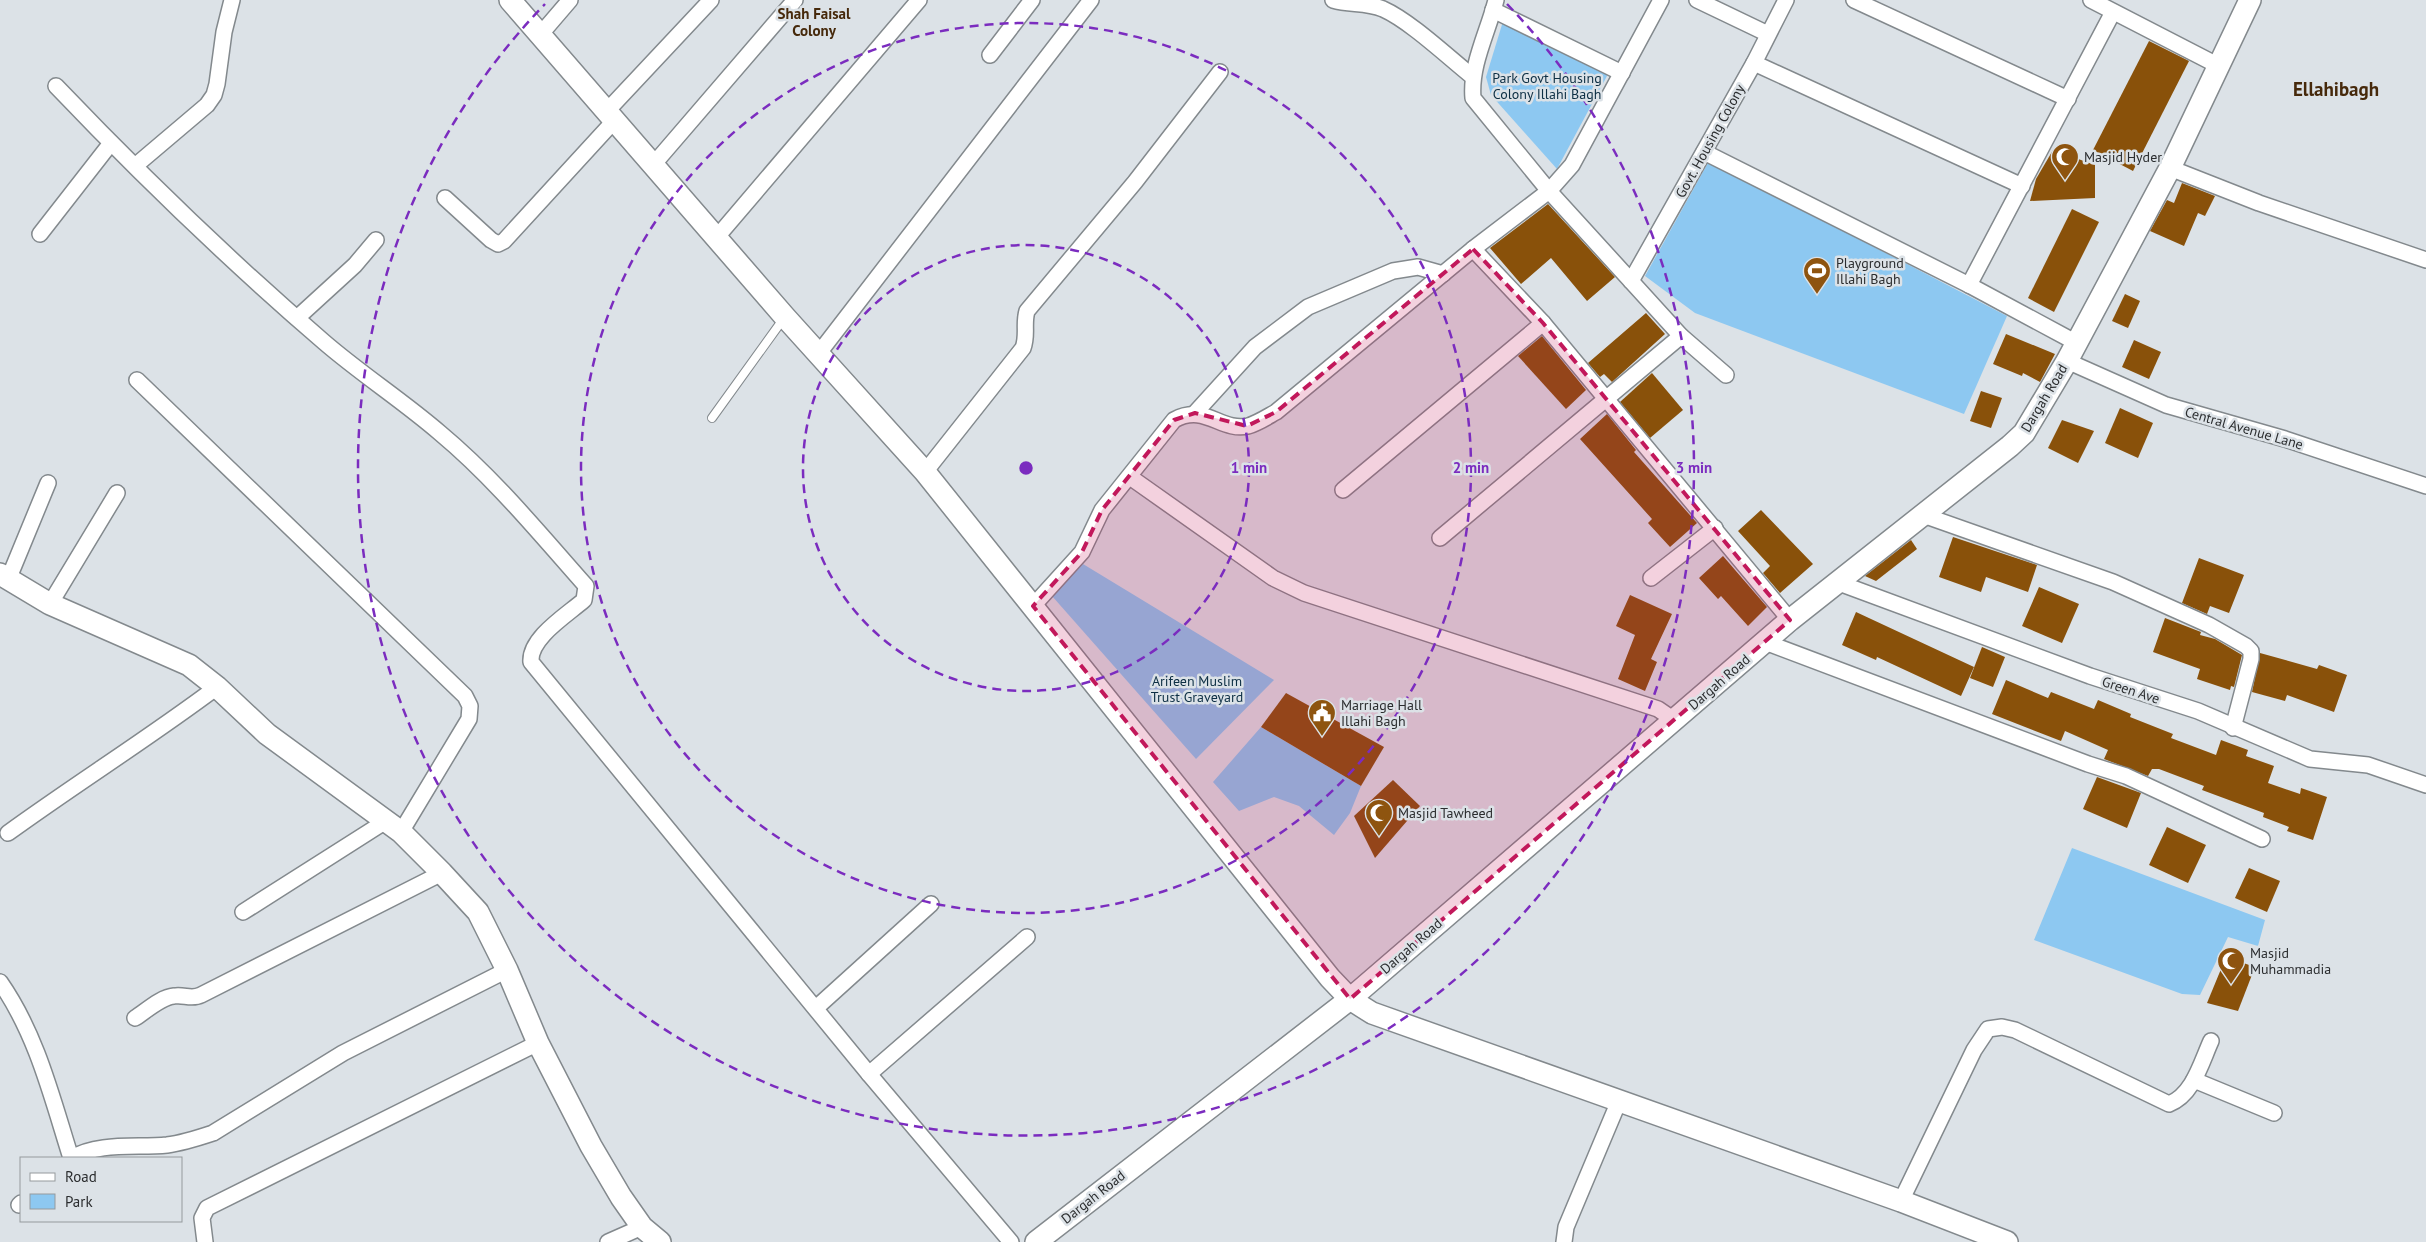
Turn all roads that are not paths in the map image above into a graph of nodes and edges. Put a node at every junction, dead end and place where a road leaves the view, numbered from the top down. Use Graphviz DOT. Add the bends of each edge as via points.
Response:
graph roads {
  1 [pos="232,0"];
  2 [pos="510,0"];
  3 [pos="570,0"];
  4 [pos="710,0"];
  5 [pos="795,0"];
  6 [pos="919,0"];
  7 [pos="1032,0"];
  8 [pos="1091,0"];
  9 [pos="1333,0"];
  10 [pos="1662,0"];
  11 [pos="1697,0"];
  12 [pos="1786,0"];
  13 [pos="1854,0"];
  14 [pos="2091,0"];
  15 [pos="2250,0"];
  16 [pos="1494,5"];
  17 [pos="2114,12"];
  18 [pos="1768,34"];
  19 [pos="540,35"];
  20 [pos="990,55"];
  21 [pos="1754,62"];
  22 [pos="2219,66"];
  23 [pos="1220,72"];
  24 [pos="1622,73"];
  25 [pos="1473,77"];
  26 [pos="56,86"];
  27 [pos="2068,99"];
  28 [pos="610,116"];
  29 [pos="111,143"];
  30 [pos="1704,152"];
  31 [pos="653,165"];
  32 [pos="135,166"];
  33 [pos="2170,168"];
  34 [pos="2022,186"];
  35 [pos="1549,191"];
  36 [pos="446,198"];
  37 [pos="40,234"];
  38 [pos="717,237"];
  39 [pos="376,240"];
  40 [pos="1473,249"];
  41 [pos="2426,260"];
  42 [pos="1443,274"];
  43 [pos="1631,281"];
  44 [pos="1968,286"];
  45 [pos="785,317"];
  46 [pos="297,318"];
  47 [pos="1543,324"];
  48 [pos="1681,336"];
  49 [pos="2071,352"];
  50 [pos="819,353"];
  51 [pos="1726,376"];
  52 [pos="137,380"];
  53 [pos="1605,399"];
  54 [pos="1195,413"];
  55 [pos="712,418"];
  56 [pos="925,472"];
  57 [pos="1130,477"];
  58 [pos="48,484"];
  59 [pos="2426,486"];
  60 [pos="1343,490"];
  61 [pos="117,493"];
  62 [pos="1923,515"];
  63 [pos="1715,528"];
  64 [pos="1440,538"];
  65 [pos="4,577"];
  66 [pos="1651,578"];
  67 [pos="1839,583"];
  68 [pos="50,604"];
  69 [pos="1033,606"];
  70 [pos="1790,620"];
  71 [pos="1765,642"];
  72 [pos="217,687"];
  73 [pos="1674,720"];
  74 [pos="2233,728"];
  75 [pos="2426,784"];
  76 [pos="394,826"];
  77 [pos="8,833"];
  78 [pos="2262,839"];
  79 [pos="442,873"];
  80 [pos="931,904"];
  81 [pos="244,912"];
  82 [pos="1026,937"];
  83 [pos="507,970"];
  84 [pos="0,982"];
  85 [pos="1350,998"];
  86 [pos="816,1008"];
  87 [pos="136,1018"];
  88 [pos="2211,1041"];
  89 [pos="538,1043"];
  90 [pos="869,1074"];
  91 [pos="2194,1080"];
  92 [pos="1619,1100"];
  93 [pos="2274,1113"];
  94 [pos="71,1157"];
  95 [pos="74,1157"];
  96 [pos="1901,1200"];
  97 [pos="642,1227"];
  98 [pos="1985,1238"];
  99 [pos="203,1242"];
  100 [pos="608,1242"];
  101 [pos="660,1242"];
  102 [pos="1011,1242"];
  103 [pos="1036,1242"];
  104 [pos="1564,1242"];
  105 [pos="2007,1242"];
  1 -- 32 [label="street" via="214,96"];
  2 -- 19 [label="street"];
  3 -- 19 [label="street"];
  4 -- 28 [label="street"];
  5 -- 31 [label="street"];
  6 -- 38 [label="street"];
  7 -- 20 [label="street"];
  8 -- 50 [label="street"];
  9 -- 25 [label="street" via="1364,3 1383,9"];
  10 -- 24 [label="street"];
  11 -- 18 [label="street"];
  12 -- 18 [label="street, Govt. Housing Colony"];
  13 -- 27 [label="street"];
  14 -- 17 [label="street"];
  15 -- 22 [label="street, Dargah Road"];
  16 -- 24 [label="street"];
  16 -- 25 [label="street"];
  17 -- 22 [label="street"];
  17 -- 27 [label="street"];
  18 -- 21 [label="street, Govt. Housing Colony"];
  19 -- 28 [label="street"];
  21 -- 30 [label="street, Govt. Housing Colony"];
  21 -- 34 [label="street"];
  22 -- 33 [label="street, Dargah Road"];
  23 -- 56 [label="street" via="1135,182 1027,311 1023,348"];
  24 -- 35 [label="street" via="1572,165"];
  25 -- 35 [label="street" via="1473,98 1481,110"];
  26 -- 29 [label="street"];
  27 -- 34 [label="street"];
  28 -- 31 [label="street"];
  28 -- 36 [label="street" via="504,241 498,244 491,240"];
  29 -- 32 [label="street"];
  29 -- 37 [label="street"];
  30 -- 43 [label="street, Govt. Housing Colony"];
  30 -- 44 [label="street, Central Avenue Lane"];
  31 -- 38 [label="street"];
  32 -- 46 [label="street"];
  33 -- 41 [label="street" via="2259,203"];
  33 -- 49 [label="street, Dargah Road"];
  34 -- 44 [label="street"];
  35 -- 40 [label="street"];
  35 -- 43 [label="street"];
  38 -- 45 [label="street"];
  39 -- 46 [label="street"];
  40 -- 42 [label="street"];
  40 -- 47 [label="street"];
  42 -- 54 [label="street" via="1418,267 1399,269 1308,308 1255,347"];
  42 -- 54 [label="street" via="1276,412 1247,426"];
  43 -- 48 [label="street"];
  44 -- 49 [label="street, Central Avenue Lane"];
  45 -- 50 [label="street"];
  45 -- 55 [label="lane"];
  46 -- 86 [label="street" via="467,457 514,504 586,586 584,600 536,642 530,652 531,662"];
  47 -- 53 [label="street"];
  47 -- 60 [label="street"];
  48 -- 51 [label="street"];
  48 -- 53 [label="street"];
  49 -- 59 [label="street, Central Avenue Lane" via="2166,405 2285,439"];
  49 -- 62 [label="street, Dargah Road" via="2024,433"];
  50 -- 56 [label="street"];
  52 -- 76 [label="street" via="465,696 470,706 469,719"];
  53 -- 63 [label="street"];
  53 -- 64 [label="street"];
  54 -- 57 [label="street" via="1174,420"];
  56 -- 69 [label="street"];
  57 -- 69 [label="street" via="1102,510 1082,552"];
  57 -- 73 [label="street" via="1273,578 1304,593 1658,708"];
  58 -- 65 [label="street"];
  61 -- 68 [label="street"];
  62 -- 67 [label="street, Dargah Road"];
  62 -- 74 [label="street" via="2113,582 2209,625 2246,646 2251,651 2251,659"];
  63 -- 66 [label="street"];
  63 -- 70 [label="street"];
  65 -- 68 [label="street"];
  67 -- 70 [label="street, Dargah Road"];
  67 -- 74 [label="street, Green Ave" via="2090,676 2198,712"];
  68 -- 72 [label="street" via="189,665"];
  69 -- 85 [label="street" via="1330,978"];
  70 -- 71 [label="street, Dargah Road"];
  71 -- 73 [label="street, Dargah Road"];
  71 -- 78 [label="street" via="2126,776"];
  72 -- 76 [label="street" via="267,734"];
  72 -- 77 [label="street"];
  73 -- 85 [label="street, Dargah Road"];
  74 -- 75 [label="street, Green Ave" via="2310,759 2368,764"];
  76 -- 79 [label="street"];
  76 -- 81 [label="street"];
  79 -- 83 [label="street" via="478,912"];
  79 -- 87 [label="street" via="201,996 194,999 168,997"];
  80 -- 86 [label="street"];
  82 -- 90 [label="street"];
  83 -- 89 [label="street"];
  83 -- 95 [label="street" via="343,1053 212,1133 191,1141 89,1151"];
  84 -- 94 [label="street" via="25,1022 35,1046"];
  85 -- 92 [label="street" via="1372,1013"];
  85 -- 103 [label="street, Dargah Road"];
  86 -- 90 [label="street"];
  88 -- 91 [label="street"];
  89 -- 97 [label="street" via="591,1146"];
  89 -- 99 [label="street" via="207,1208 202,1218"];
  90 -- 102 [label="street"];
  91 -- 93 [label="street"];
  91 -- 96 [label="street" via="2179,1100 2169,1104 2015,1030 2002,1027 1988,1029 1974,1050"];
  92 -- 96 [label="street"];
  92 -- 104 [label="street" via="1566,1228"];
  96 -- 98 [label="street"];
  97 -- 100 [label="street"];
  97 -- 101 [label="street"];
  98 -- 105 [label="street"];
}
